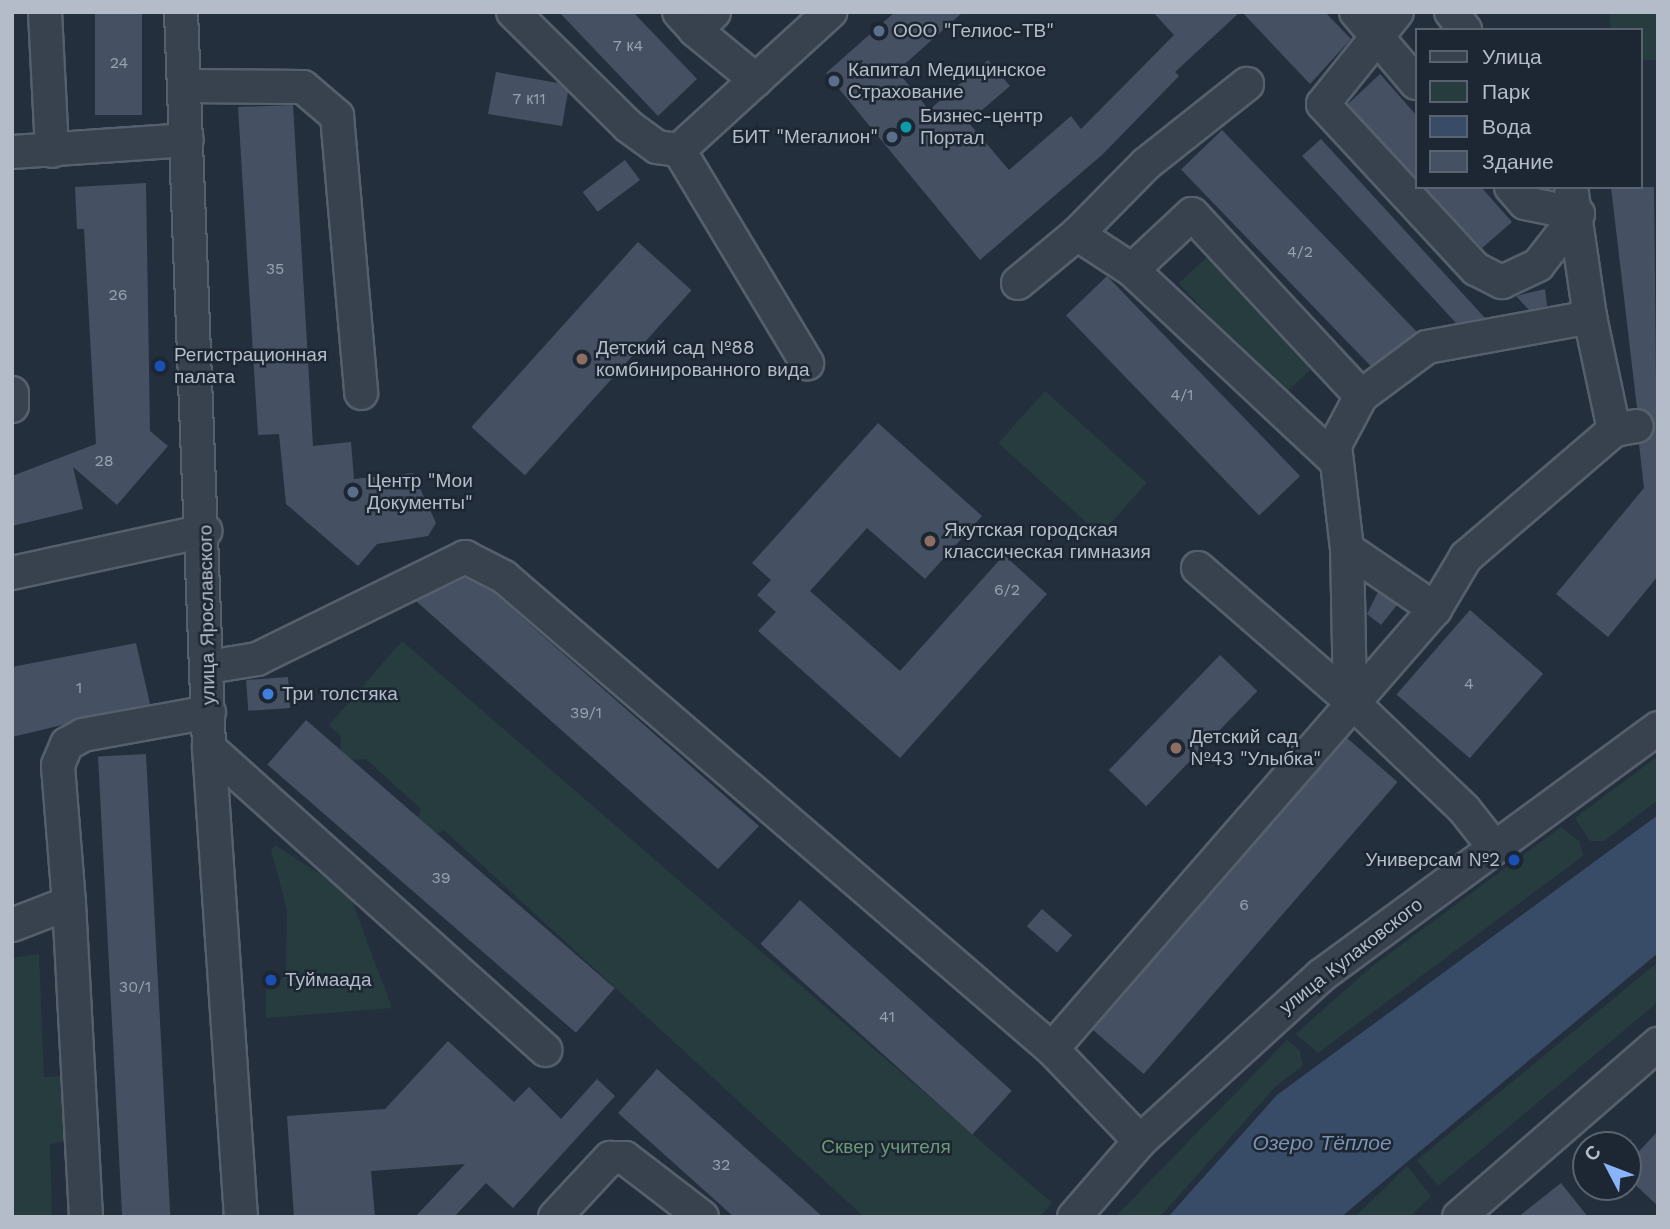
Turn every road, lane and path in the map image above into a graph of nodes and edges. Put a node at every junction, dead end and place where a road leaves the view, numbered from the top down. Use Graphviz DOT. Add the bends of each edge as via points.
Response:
graph roads {
  1 [pos="45,12"];
  2 [pos="181,12"];
  3 [pos="513,12"];
  4 [pos="1451,12"];
  5 [pos="815,17"];
  6 [pos="696,18"];
  7 [pos="1376,19"];
  8 [pos="1463,28"];
  9 [pos="756,80"];
  10 [pos="1414,80"];
  11 [pos="1247,84"];
  12 [pos="185,86"];
  13 [pos="187,140"];
  14 [pos="679,150"];
  15 [pos="52,151"];
  16 [pos="12,152"];
  17 [pos="1513,189"];
  18 [pos="1574,201"];
  19 [pos="1077,234"];
  20 [pos="1132,270"];
  21 [pos="1018,283"];
  22 [pos="1590,317"];
  23 [pos="807,363"];
  24 [pos="12,393"];
  25 [pos="361,393"];
  26 [pos="1361,396"];
  27 [pos="12,406"];
  28 [pos="1335,460"];
  29 [pos="205,531"];
  30 [pos="1347,549"];
  31 [pos="1198,568"];
  32 [pos="12,573"];
  33 [pos="1435,609"];
  34 [pos="208,667"];
  35 [pos="1350,700"];
  36 [pos="209,712"];
  37 [pos="1658,728"];
  38 [pos="209,748"];
  39 [pos="1494,847"];
  40 [pos="69,903"];
  41 [pos="12,925"];
  42 [pos="1658,1044"];
  43 [pos="1052,1049"];
  44 [pos="545,1050"];
  45 [pos="1140,1141"];
  46 [pos="86,1217"];
  47 [pos="241,1217"];
  48 [pos="555,1217"];
  49 [pos="702,1217"];
  50 [pos="1074,1217"];
  51 [pos="1458,1217"];
  1 -- 15 [label="street"];
  2 -- 12 [label="street, улица Ярославского"];
  3 -- 14 [label="street" via="628,126 657,147"];
  4 -- 8 [label="street"];
  5 -- 9 [label="street"];
  6 -- 9 [label="street"];
  7 -- 10 [label="street"];
  7 -- 18 [label="street" via="1323,103 1476,269 1502,282 1538,265"];
  9 -- 14 [label="street"];
  11 -- 19 [label="street" via="1146,164"];
  12 -- 13 [label="street, улица Ярославского"];
  12 -- 25 [label="street" via="303,87 337,116"];
  13 -- 15 [label="street"];
  13 -- 29 [label="street, улица Ярославского"];
  14 -- 23 [label="street"];
  15 -- 16 [label="street"];
  17 -- 18 [label="street" via="1525,203"];
  18 -- 22 [label="street"];
  19 -- 20 [label="street"];
  19 -- 21 [label="street"];
  20 -- 26 [label="street" via="1192,214"];
  20 -- 28 [label="street"];
  22 -- 26 [label="street" via="1427,347"];
  22 -- 33 [label="street" via="1625,428 1466,557"];
  24 -- 27 [label="street"];
  26 -- 28 [label="street" via="1338,431"];
  28 -- 30 [label="street"];
  29 -- 32 [label="street"];
  29 -- 34 [label="street, улица Ярославского"];
  30 -- 33 [label="street"];
  30 -- 35 [label="street"];
  31 -- 35 [label="street"];
  33 -- 35 [label="street"];
  34 -- 36 [label="street, улица Ярославского"];
  34 -- 43 [label="street" via="257,659 465,557 504,577"];
  35 -- 39 [label="street" via="1464,809"];
  35 -- 43 [label="street"];
  36 -- 38 [label="street, улица Ярославского"];
  36 -- 40 [label="street" via="83,734 67,744 58,765"];
  37 -- 39 [label="street, улица Кулаковского"];
  38 -- 44 [label="street"];
  38 -- 47 [label="street, улица Ярославского"];
  39 -- 45 [label="street, улица Кулаковского" via="1322,975"];
  40 -- 41 [label="street"];
  40 -- 46 [label="street"];
  42 -- 51 [label="street"];
  43 -- 45 [label="street"];
  45 -- 50 [label="street, улица Кулаковского"];
  48 -- 49 [label="street" via="610,1158 625,1158"];
}
